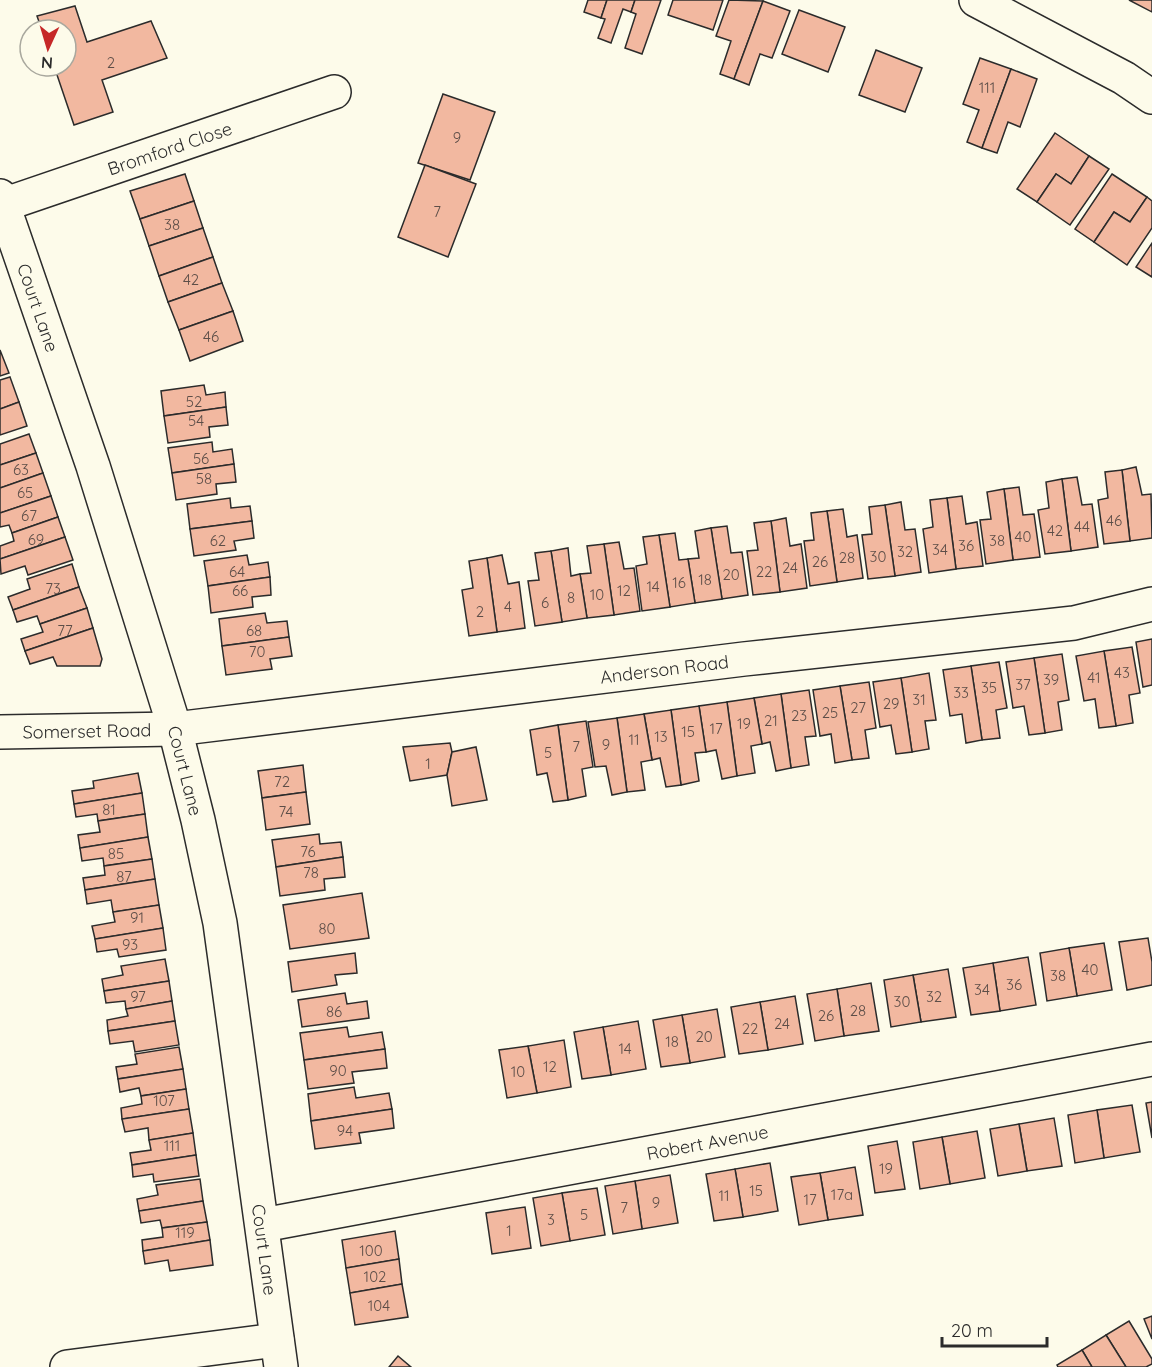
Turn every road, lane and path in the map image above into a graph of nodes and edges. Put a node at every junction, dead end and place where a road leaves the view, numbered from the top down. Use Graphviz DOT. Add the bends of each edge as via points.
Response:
graph roads {
  1 [pos="976,0"];
  2 [pos="334,92"];
  3 [pos="1152,97"];
  4 [pos="2,200"];
  5 [pos="1152,604"];
  6 [pos="176,729"];
  7 [pos="0,732"];
  8 [pos="1152,1059"];
  9 [pos="262,1225"];
  10 [pos="279,1353"];
  11 [pos="67,1367"];
  1 -- 3 [label="street" via="1124,78"];
  2 -- 4 [label="street, Bromford Close"];
  4 -- 6 [label="street, Court Lane" via="93,466"];
  5 -- 6 [label="street, Anderson Road" via="1074,623 744,658"];
  6 -- 7 [label="street, Somerset Road"];
  6 -- 9 [label="street, Court Lane" via="220,923"];
  8 -- 9 [label="street, Robert Avenue"];
  9 -- 10 [label="street, Court Lane"];
  10 -- 11 [label="street"];
}
